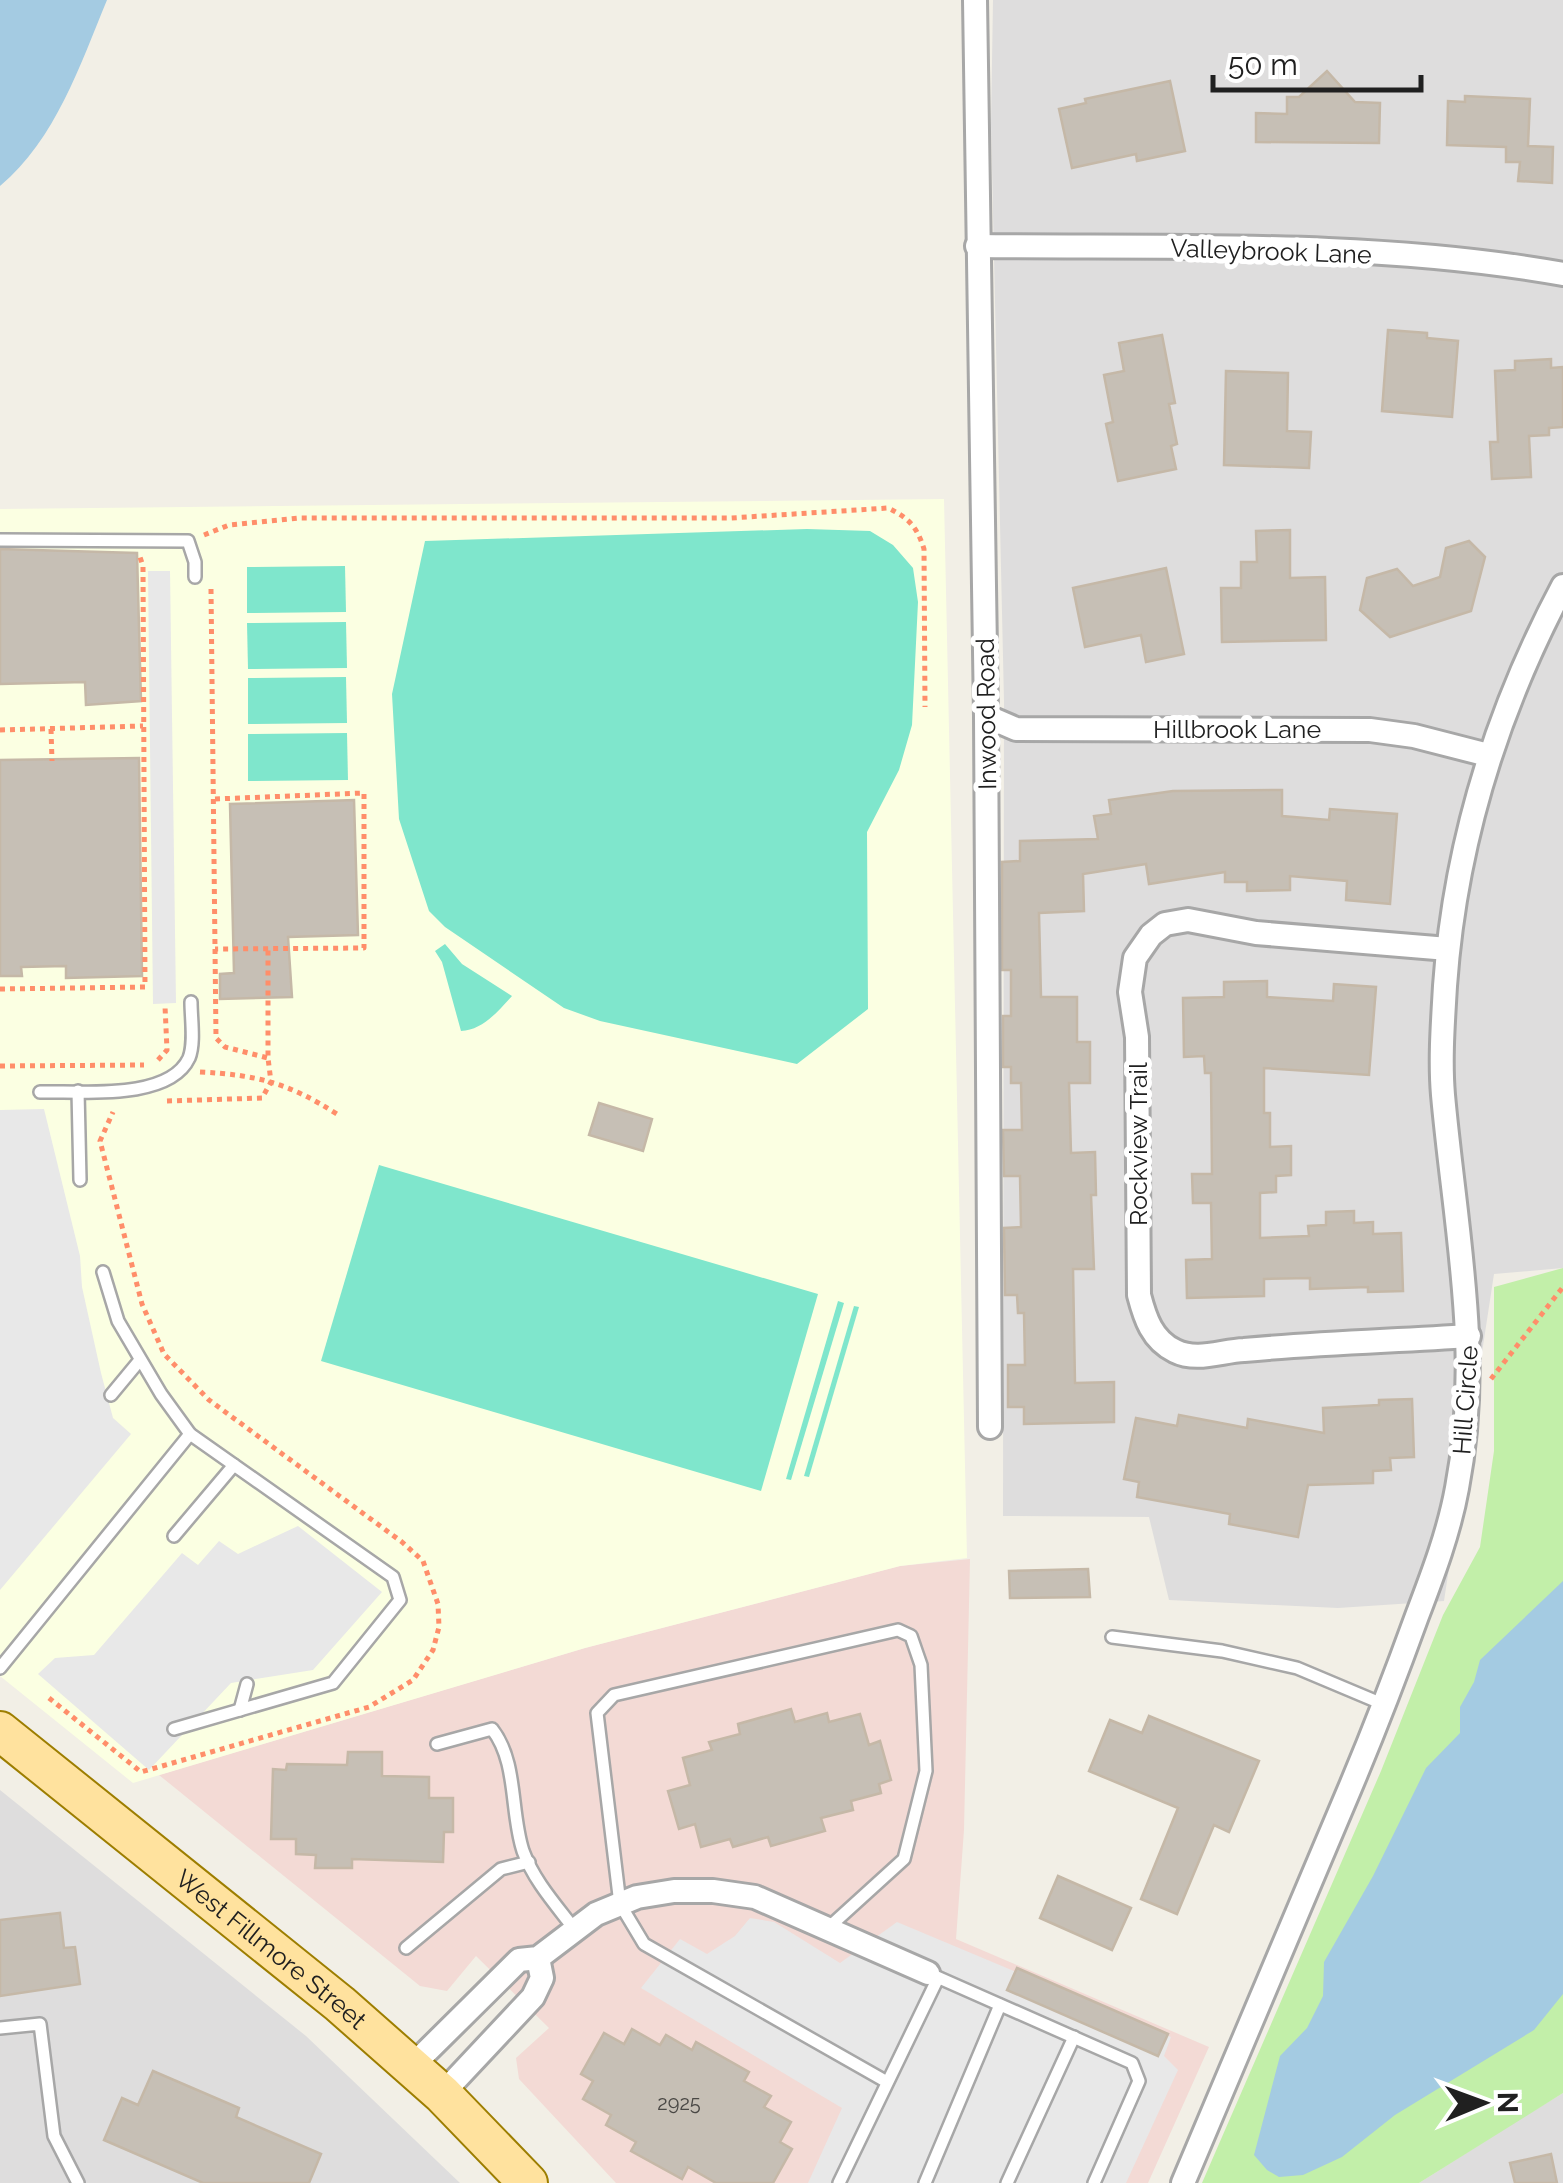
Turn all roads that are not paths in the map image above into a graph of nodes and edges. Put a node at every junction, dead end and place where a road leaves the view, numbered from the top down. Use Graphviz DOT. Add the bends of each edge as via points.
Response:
graph roads {
  1 [pos="976,0"];
  2 [pos="978,246"];
  3 [pos="1563,274"];
  4 [pos="0,540"];
  5 [pos="194,577"];
  6 [pos="1563,586"];
  7 [pos="986,716"];
  8 [pos="1488,754"];
  9 [pos="1448,950"];
  10 [pos="192,1002"];
  11 [pos="78,1091"];
  12 [pos="40,1092"];
  13 [pos="80,1180"];
  14 [pos="103,1272"];
  15 [pos="1470,1336"];
  16 [pos="140,1360"];
  17 [pos="111,1396"];
  18 [pos="990,1427"];
  19 [pos="190,1434"];
  20 [pos="234,1465"];
  21 [pos="174,1536"];
  22 [pos="1112,1637"];
  23 [pos="0,1668"];
  24 [pos="247,1684"];
  25 [pos="1385,1705"];
  26 [pos="240,1710"];
  27 [pos="174,1729"];
  28 [pos="0,1731"];
  29 [pos="437,1744"];
  30 [pos="529,1862"];
  31 [pos="620,1904"];
  32 [pos="827,1929"];
  33 [pos="575,1930"];
  34 [pos="406,1948"];
  35 [pos="538,1958"];
  36 [pos="933,1975"];
  37 [pos="1000,2005"];
  38 [pos="0,2028"];
  39 [pos="1074,2037"];
  40 [pos="411,2067"];
  41 [pos="887,2082"];
  42 [pos="442,2094"];
  43 [pos="78,2183"];
  44 [pos="528,2183"];
  45 [pos="839,2183"];
  46 [pos="925,2183"];
  47 [pos="1007,2183"];
  48 [pos="1094,2183"];
  49 [pos="1184,2183"];
  1 -- 2 [label="street, Inwood Road"];
  2 -- 3 [label="street, Valleybrook Lane" via="1278,249"];
  2 -- 7 [label="street, Inwood Road"];
  4 -- 5 [label="lane" via="188,541"];
  6 -- 8 [label="street, Hill Circle"];
  7 -- 8 [label="street, Hillbrook Lane" via="1016,728 1370,730"];
  7 -- 18 [label="street, Inwood Road"];
  8 -- 9 [label="street, Hill Circle" via="1466,832"];
  9 -- 15 [label="street, Hill Circle" via="1442,1090"];
  9 -- 15 [label="street, Rockview Trail" via="1188,920 1151,935 1135,958 1130,992 1137,1037 1139,1295 1159,1341 1194,1357"];
  10 -- 11 [label="lane" via="191,1054 180,1071 162,1084"];
  11 -- 12 [label="lane"];
  11 -- 13 [label="lane"];
  14 -- 16 [label="lane" via="118,1322"];
  15 -- 25 [label="street, Hill Circle" via="1457,1488"];
  16 -- 17 [label="lane"];
  16 -- 19 [label="lane"];
  19 -- 20 [label="lane"];
  19 -- 23 [label="lane"];
  20 -- 21 [label="lane"];
  20 -- 26 [label="lane" via="394,1577 400,1600 333,1684"];
  22 -- 25 [label="lane" via="1297,1668"];
  24 -- 26 [label="lane"];
  25 -- 49 [label="street, Hill Circle"];
  26 -- 27 [label="lane"];
  28 -- 40 [label="main road, West Fillmore Street"];
  29 -- 30 [label="lane" via="492,1729 506,1755"];
  30 -- 33 [label="lane"];
  30 -- 34 [label="lane" via="502,1870"];
  31 -- 32 [label="street" via="674,1890 713,1891 755,1897"];
  31 -- 32 [label="lane" via="596,1714 614,1696 898,1630 911,1636 920,1665 926,1771 904,1859"];
  31 -- 33 [label="street"];
  31 -- 41 [label="lane" via="644,1944"];
  32 -- 36 [label="street"];
  33 -- 35 [label="street"];
  35 -- 40 [label="street" via="519,1960"];
  35 -- 42 [label="street" via="542,1978 533,1996"];
  36 -- 37 [label="lane"];
  36 -- 41 [label="lane"];
  37 -- 39 [label="lane"];
  37 -- 46 [label="lane"];
  38 -- 43 [label="lane" via="40,2024 54,2136"];
  39 -- 47 [label="lane"];
  39 -- 48 [label="lane" via="1132,2063 1139,2080"];
  40 -- 42 [label="main road, West Fillmore Street"];
  41 -- 45 [label="lane"];
  42 -- 44 [label="main road, West Fillmore Street"];
}
